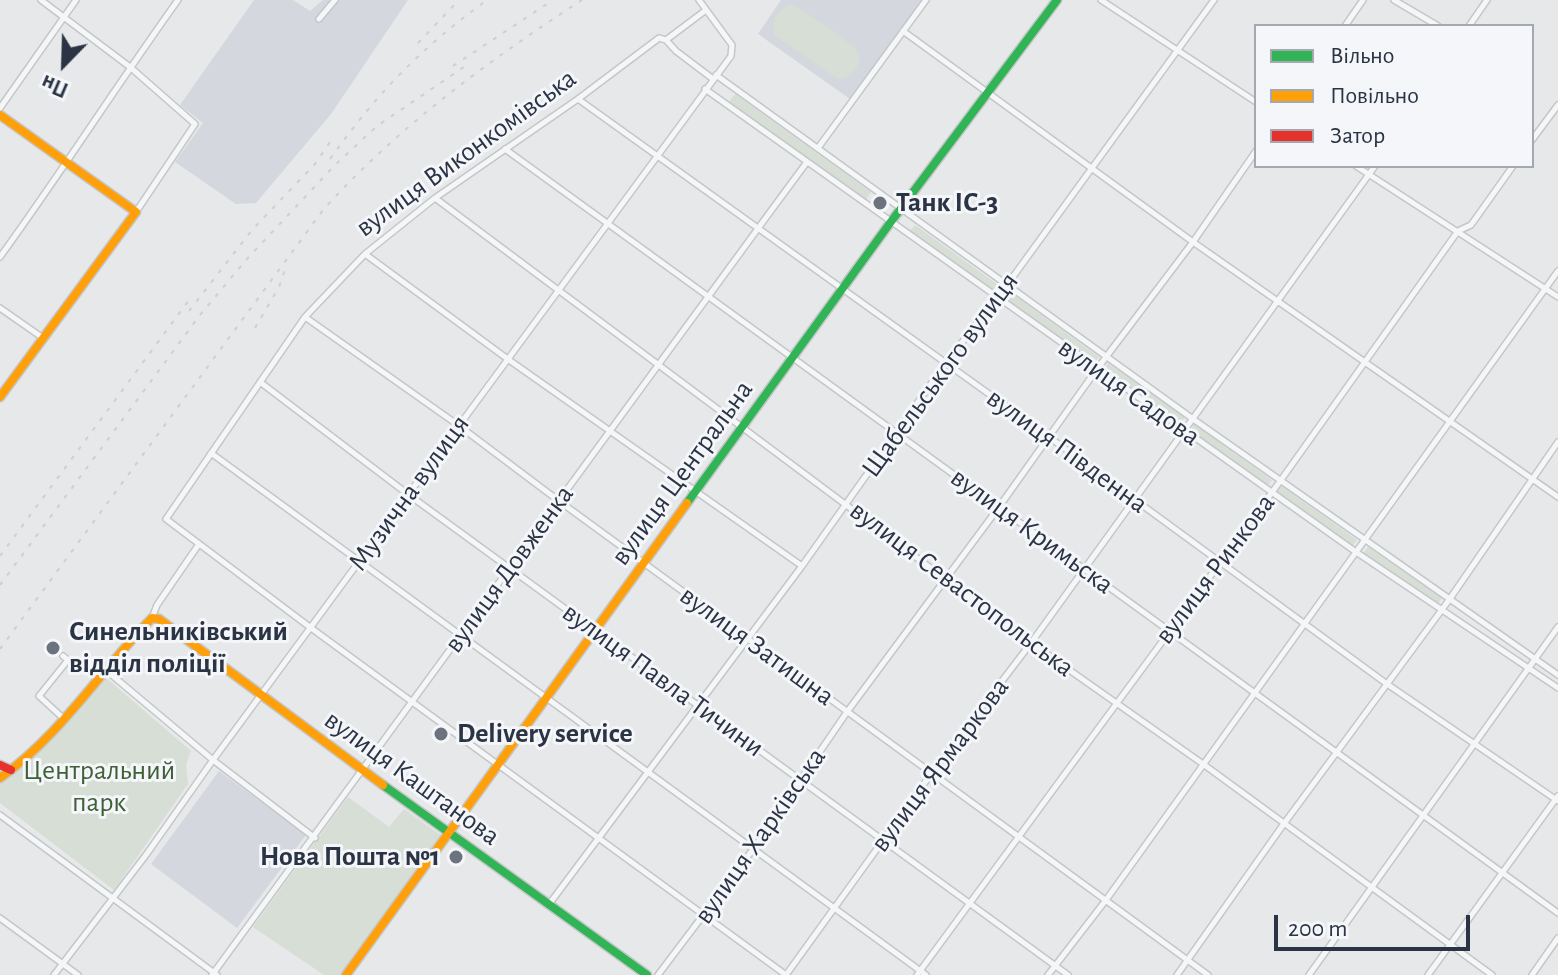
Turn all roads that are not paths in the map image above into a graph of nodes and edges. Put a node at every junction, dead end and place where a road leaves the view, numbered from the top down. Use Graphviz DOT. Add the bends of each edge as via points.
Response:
graph roads {
  1 [pos="41,0"];
  2 [pos="76,0"];
  3 [pos="178,0"];
  4 [pos="335,0"];
  5 [pos="699,0"];
  6 [pos="926,0"];
  7 [pos="1057,0"];
  8 [pos="1101,0"];
  9 [pos="1214,0"];
  10 [pos="1363,0"];
  11 [pos="1394,0"];
  12 [pos="1487,0"];
  13 [pos="706,10"];
  14 [pos="64,17"];
  15 [pos="319,19"];
  16 [pos="1346,24"];
  17 [pos="1435,24"];
  18 [pos="1470,24"];
  19 [pos="903,31"];
  20 [pos="666,40"];
  21 [pos="1178,50"];
  22 [pos="130,67"];
  23 [pos="714,77"];
  24 [pos="705,89"];
  25 [pos="987,91"];
  26 [pos="578,99"];
  27 [pos="1254,101"];
  28 [pos="1558,105"];
  29 [pos="0,108"];
  30 [pos="0,115"];
  31 [pos="1534,137"];
  32 [pos="818,148"];
  33 [pos="505,149"];
  34 [pos="1254,154"];
  35 [pos="656,155"];
  36 [pos="807,162"];
  37 [pos="68,163"];
  38 [pos="1359,168"];
  39 [pos="1374,168"];
  40 [pos="1512,168"];
  41 [pos="1091,170"];
  42 [pos="1369,175"];
  43 [pos="435,198"];
  44 [pos="902,209"];
  45 [pos="136,212"];
  46 [pos="890,223"];
  47 [pos="607,225"];
  48 [pos="758,230"];
  49 [pos="1458,231"];
  50 [pos="1193,242"];
  51 [pos="365,254"];
  52 [pos="0,257"];
  53 [pos="1558,271"];
  54 [pos="1007,285"];
  55 [pos="843,289"];
  56 [pos="1545,289"];
  57 [pos="559,291"];
  58 [pos="1558,297"];
  59 [pos="708,298"];
  60 [pos="997,298"];
  61 [pos="1278,301"];
  62 [pos="0,308"];
  63 [pos="305,317"];
  64 [pos="43,338"];
  65 [pos="1106,356"];
  66 [pos="793,358"];
  67 [pos="509,360"];
  68 [pos="1364,362"];
  69 [pos="945,364"];
  70 [pos="659,365"];
  71 [pos="1097,369"];
  72 [pos="260,382"];
  73 [pos="0,397"];
  74 [pos="1193,419"];
  75 [pos="1450,421"];
  76 [pos="458,425"];
  77 [pos="743,427"];
  78 [pos="611,430"];
  79 [pos="1184,431"];
  80 [pos="897,433"];
  81 [pos="1049,437"];
  82 [pos="1558,442"];
  83 [pos="211,453"];
  84 [pos="1532,478"];
  85 [pos="1281,480"];
  86 [pos="696,491"];
  87 [pos="1271,493"];
  88 [pos="409,495"];
  89 [pos="1558,497"];
  90 [pos="1135,500"];
  91 [pos="559,501"];
  92 [pos="846,503"];
  93 [pos="999,507"];
  94 [pos="1365,541"];
  95 [pos="199,544"];
  96 [pos="1356,552"];
  97 [pos="360,560"];
  98 [pos="1219,561"];
  99 [pos="644,563"];
  100 [pos="802,566"];
  101 [pos="509,568"];
  102 [pos="1085,569"];
  103 [pos="945,578"];
  104 [pos="1449,600"];
  105 [pos="1442,610"];
  106 [pos="150,620"];
  107 [pos="1303,623"];
  108 [pos="1558,627"];
  109 [pos="311,628"];
  110 [pos="595,630"];
  111 [pos="1169,630"];
  112 [pos="461,634"];
  113 [pos="748,639"];
  114 [pos="1031,643"];
  115 [pos="63,656"];
  116 [pos="1536,659"];
  117 [pos="1528,667"];
  118 [pos="107,671"];
  119 [pos="1558,675"];
  120 [pos="1387,684"];
  121 [pos="1558,688"];
  122 [pos="1254,692"];
  123 [pos="261,695"];
  124 [pos="547,696"];
  125 [pos="412,701"];
  126 [pos="1115,702"];
  127 [pos="698,705"];
  128 [pos="847,712"];
  129 [pos="63,718"];
  130 [pos="1474,743"];
  131 [pos="1338,753"];
  132 [pos="213,760"];
  133 [pos="498,763"];
  134 [pos="1203,764"];
  135 [pos="0,765"];
  136 [pos="11,770"];
  137 [pos="363,770"];
  138 [pos="650,771"];
  139 [pos="931,774"];
  140 [pos="0,778"];
  141 [pos="801,780"];
  142 [pos="1557,798"];
  143 [pos="0,815"];
  144 [pos="1423,815"];
  145 [pos="1283,825"];
  146 [pos="447,832"];
  147 [pos="1020,837"];
  148 [pos="315,838"];
  149 [pos="599,839"];
  150 [pos="883,840"];
  151 [pos="754,848"];
  152 [pos="1503,873"];
  153 [pos="1371,887"];
  154 [pos="114,897"];
  155 [pos="1106,900"];
  156 [pos="550,903"];
  157 [pos="969,903"];
  158 [pos="836,908"];
  159 [pos="1558,913"];
  160 [pos="706,914"];
  161 [pos="0,918"];
  162 [pos="1558,938"];
  163 [pos="1451,944"];
  164 [pos="1187,960"];
  165 [pos="62,964"];
  166 [pos="1055,966"];
  167 [pos="214,974"];
  168 [pos="921,974"];
  169 [pos="54,975"];
  170 [pos="78,975"];
  171 [pos="346,975"];
  172 [pos="647,975"];
  173 [pos="658,975"];
  174 [pos="786,975"];
  175 [pos="1048,975"];
  176 [pos="1068,975"];
  177 [pos="1177,975"];
  178 [pos="1208,975"];
  179 [pos="1309,975"];
  180 [pos="1428,975"];
  181 [pos="1492,975"];
  182 [pos="1532,975"];
  1 -- 14 [label="street"];
  2 -- 14 [label="street"];
  3 -- 22 [label="street"];
  4 -- 15 [label="street"];
  5 -- 13 [label="street"];
  6 -- 19 [label="street"];
  7 -- 25 [label="street, вулиця Центральна"];
  8 -- 21 [label="street"];
  9 -- 21 [label="street, Щабельського вулиця"];
  10 -- 16 [label="street"];
  11 -- 17 [label="street"];
  12 -- 18 [label="street"];
  13 -- 20 [label="street, вулиця Виконкомівська"];
  13 -- 23 [label="street, Музична вулиця" via="732,45 731,56"];
  14 -- 22 [label="street"];
  14 -- 29 [label="street"];
  19 -- 25 [label="street"];
  19 -- 32 [label="street"];
  20 -- 23 [label="street, вулиця Садова"];
  20 -- 26 [label="street, вулиця Виконкомівська" via="659,38"];
  21 -- 27 [label="street"];
  21 -- 41 [label="street, Щабельського вулиця"];
  22 -- 37 [label="street"];
  22 -- 45 [label="street" via="195,124"];
  23 -- 24 [label="street, Музична вулиця"];
  23 -- 32 [label="street, вулиця Садова"];
  24 -- 35 [label="street, Музична вулиця"];
  24 -- 36 [label="street, вулиця Садова"];
  25 -- 41 [label="street"];
  25 -- 44 [label="street, вулиця Центральна"];
  26 -- 33 [label="street, вулиця Виконкомівська"];
  26 -- 35 [label="street, вулиця Південна"];
  28 -- 31 [label="street"];
  30 -- 37 [label="street"];
  32 -- 44 [label="street, вулиця Садова"];
  33 -- 43 [label="street, вулиця Виконкомівська"];
  33 -- 47 [label="street, вулиця Кримьска"];
  34 -- 50 [label="street, вулиця Харківська"];
  35 -- 47 [label="street, Музична вулиця"];
  35 -- 48 [label="street, вулиця Південна"];
  36 -- 46 [label="street, вулиця Садова"];
  36 -- 48 [label="street, вулиця Довженка"];
  37 -- 45 [label="street"];
  37 -- 52 [label="street"];
  38 -- 42 [label="street"];
  39 -- 42 [label="street, вулиця Ярмаркова"];
  40 -- 49 [label="street, вулиця Ринкова" via="1471,225"];
  41 -- 50 [label="street"];
  41 -- 54 [label="street, Щабельського вулиця"];
  42 -- 49 [label="street"];
  42 -- 61 [label="street, вулиця Ярмаркова"];
  43 -- 51 [label="street, вулиця Виконкомівська"];
  43 -- 57 [label="street, вулиця Севастопольська"];
  44 -- 46 [label="street, вулиця Центральна"];
  44 -- 54 [label="street, вулиця Садова"];
  45 -- 64 [label="street"];
  46 -- 55 [label="street, вулиця Центральна"];
  46 -- 60 [label="street, вулиця Садова"];
  47 -- 57 [label="street, Музична вулиця"];
  47 -- 59 [label="street, вулиця Кримьска"];
  48 -- 55 [label="street, вулиця Південна"];
  48 -- 59 [label="street, вулиця Довженка"];
  49 -- 56 [label="street"];
  49 -- 68 [label="street, вулиця Ринкова"];
  50 -- 61 [label="street"];
  50 -- 65 [label="street, вулиця Харківська"];
  51 -- 63 [label="street, вулиця Виконкомівська"];
  51 -- 67 [label="street"];
  53 -- 56 [label="street"];
  54 -- 60 [label="street, Щабельського вулиця"];
  54 -- 65 [label="street, вулиця Садова"];
  55 -- 66 [label="street, вулиця Центральна"];
  55 -- 69 [label="street, вулиця Південна"];
  56 -- 58 [label="street"];
  56 -- 75 [label="street"];
  57 -- 67 [label="street, Музична вулиця"];
  57 -- 70 [label="street, вулиця Севастопольська"];
  59 -- 66 [label="street, вулиця Кримьска"];
  59 -- 70 [label="street, вулиця Довженка"];
  60 -- 69 [label="street, Щабельського вулиця"];
  60 -- 71 [label="street, вулиця Садова"];
  61 -- 68 [label="street"];
  61 -- 74 [label="street, вулиця Ярмаркова"];
  62 -- 64 [label="street"];
  63 -- 72 [label="street, вулиця Виконкомівська"];
  63 -- 76 [label="street, вулиця Затишна"];
  64 -- 73 [label="street"];
  65 -- 71 [label="street, вулиця Харківська"];
  65 -- 74 [label="street, вулиця Садова"];
  66 -- 77 [label="street, вулиця Центральна"];
  66 -- 80 [label="street, вулиця Кримьска"];
  67 -- 76 [label="street, Музична вулиця"];
  67 -- 78 [label="street"];
  68 -- 75 [label="street"];
  68 -- 85 [label="street, вулиця Ринкова"];
  69 -- 80 [label="street, Щабельського вулиця"];
  69 -- 81 [label="street, вулиця Південна"];
  70 -- 77 [label="street, вулиця Севастопольська"];
  70 -- 78 [label="street, вулиця Довженка"];
  71 -- 79 [label="street, вулиця Садова"];
  71 -- 81 [label="street, вулиця Харківська"];
  72 -- 83 [label="street, вулиця Виконкомівська"];
  72 -- 88 [label="street, вулиця Павла Тичини"];
  74 -- 79 [label="street, вулиця Ярмаркова"];
  74 -- 85 [label="street, вулиця Садова"];
  75 -- 84 [label="street"];
  75 -- 94 [label="street"];
  76 -- 88 [label="street, Музична вулиця"];
  76 -- 91 [label="street, вулиця Затишна"];
  77 -- 86 [label="street, вулиця Центральна"];
  77 -- 92 [label="street, вулиця Севастопольська"];
  78 -- 86 [label="street"];
  78 -- 91 [label="street, вулиця Довженка"];
  79 -- 87 [label="street, вулиця Садова"];
  79 -- 90 [label="street, вулиця Ярмаркова"];
  80 -- 92 [label="street, Щабельського вулиця"];
  80 -- 93 [label="street, вулиця Кримьска"];
  81 -- 90 [label="street, вулиця Південна"];
  81 -- 93 [label="street, вулиця Харківська"];
  82 -- 84 [label="street"];
  83 -- 95 [label="street, вулиця Виконкомівська" via="166,519"];
  83 -- 97 [label="street"];
  84 -- 89 [label="street"];
  84 -- 104 [label="street"];
  85 -- 87 [label="street, вулиця Ринкова"];
  85 -- 94 [label="street, вулиця Садова"];
  86 -- 99 [label="street, вулиця Центральна"];
  86 -- 100 [label="street"];
  87 -- 96 [label="street, вулиця Садова"];
  87 -- 98 [label="street, вулиця Ринкова"];
  88 -- 97 [label="street, Музична вулиця"];
  88 -- 101 [label="street, вулиця Павла Тичини"];
  90 -- 98 [label="street, вулиця Південна"];
  90 -- 102 [label="street, вулиця Ярмаркова"];
  91 -- 99 [label="street, вулиця Затишна"];
  91 -- 101 [label="street, вулиця Довженка"];
  92 -- 100 [label="street, Щабельського вулиця"];
  92 -- 103 [label="street, вулиця Севастопольська"];
  93 -- 102 [label="street, вулиця Кримьска"];
  93 -- 103 [label="street, вулиця Харківська"];
  94 -- 96 [label="street"];
  94 -- 104 [label="street, вулиця Садова"];
  95 -- 106 [label="street"];
  95 -- 109 [label="street"];
  96 -- 105 [label="street, вулиця Садова"];
  96 -- 107 [label="street"];
  97 -- 109 [label="street, Музична вулиця"];
  97 -- 112 [label="street"];
  98 -- 107 [label="street, вулиця Південна"];
  98 -- 111 [label="street, вулиця Ринкова"];
  99 -- 110 [label="street, вулиця Центральна"];
  99 -- 113 [label="street, вулиця Затишна"];
  100 -- 113 [label="street, Щабельського вулиця"];
  101 -- 110 [label="street, вулиця Павла Тичини"];
  101 -- 112 [label="street, вулиця Довженка"];
  102 -- 111 [label="street, вулиця Кримьска"];
  102 -- 114 [label="street, вулиця Ярмаркова"];
  103 -- 114 [label="street, вулиця Севастопольська"];
  103 -- 128 [label="street, вулиця Харківська"];
  104 -- 105 [label="street"];
  104 -- 116 [label="street, вулиця Садова"];
  105 -- 117 [label="street, вулиця Садова"];
  105 -- 120 [label="street"];
  106 -- 118 [label="street"];
  106 -- 123 [label="street, вулиця Каштанова" via="165,623"];
  107 -- 120 [label="street, вулиця Південна"];
  107 -- 122 [label="street"];
  108 -- 116 [label="street"];
  109 -- 123 [label="street, Музична вулиця"];
  109 -- 125 [label="street"];
  110 -- 124 [label="street, вулиця Центральна"];
  110 -- 127 [label="street, вулиця Павла Тичини"];
  111 -- 122 [label="street, вулиця Кримьска"];
  111 -- 126 [label="street, вулиця Ринкова"];
  112 -- 124 [label="street"];
  112 -- 125 [label="street, вулиця Довженка"];
  113 -- 127 [label="street, Щабельського вулиця"];
  113 -- 128 [label="street, вулиця Затишна"];
  114 -- 126 [label="street, вулиця Севастопольська"];
  114 -- 139 [label="street, вулиця Ярмаркова"];
  115 -- 129 [label="street" via="68,660 39,696"];
  116 -- 117 [label="street"];
  116 -- 119 [label="street, вулиця Садова"];
  117 -- 121 [label="street, вулиця Садова"];
  117 -- 130 [label="street"];
  118 -- 129 [label="street"];
  118 -- 132 [label="street"];
  120 -- 130 [label="street, вулиця Південна"];
  120 -- 131 [label="street"];
  122 -- 131 [label="street, вулиця Кримьска"];
  122 -- 134 [label="street"];
  123 -- 132 [label="street, Музична вулиця"];
  123 -- 137 [label="street, вулиця Каштанова"];
  124 -- 133 [label="street, вулиця Центральна"];
  124 -- 138 [label="street"];
  125 -- 133 [label="street"];
  125 -- 137 [label="street, вулиця Довженка"];
  126 -- 134 [label="street, вулиця Севастопольська"];
  126 -- 147 [label="street, вулиця Ринкова"];
  127 -- 138 [label="street, Щабельського вулиця"];
  127 -- 141 [label="street, вулиця Павла Тичини"];
  128 -- 139 [label="street, вулиця Затишна"];
  128 -- 141 [label="street, вулиця Харківська"];
  129 -- 136 [label="street"];
  130 -- 142 [label="street, вулиця Південна"];
  130 -- 144 [label="street"];
  131 -- 144 [label="street, вулиця Кримьска"];
  131 -- 145 [label="street"];
  132 -- 148 [label="street"];
  132 -- 154 [label="street, Музична вулиця"];
  133 -- 146 [label="street, вулиця Центральна"];
  133 -- 149 [label="street"];
  134 -- 145 [label="street, вулиця Севастопольська"];
  134 -- 155 [label="street"];
  135 -- 136 [label="street"];
  136 -- 140 [label="street"];
  137 -- 146 [label="street, вулиця Каштанова"];
  137 -- 148 [label="street, вулиця Довженка"];
  138 -- 149 [label="street, Щабельського вулиця"];
  138 -- 151 [label="street"];
  139 -- 147 [label="street, вулиця Затишна"];
  139 -- 150 [label="street, вулиця Ярмаркова"];
  141 -- 150 [label="street, вулиця Павла Тичини"];
  141 -- 151 [label="street, вулиця Харківська"];
  142 -- 152 [label="street"];
  143 -- 154 [label="street"];
  144 -- 152 [label="street, вулиця Кримьска"];
  144 -- 153 [label="street"];
  145 -- 153 [label="street, вулиця Севастопольська"];
  145 -- 164 [label="street"];
  146 -- 156 [label="street, вулиця Каштанова"];
  146 -- 171 [label="street, вулиця Центральна"];
  147 -- 155 [label="street, вулиця Затишна"];
  147 -- 157 [label="street, вулиця Ринкова"];
  148 -- 167 [label="street, вулиця Довженка"];
  149 -- 156 [label="street, Щабельського вулиця"];
  149 -- 160 [label="street"];
  150 -- 157 [label="street, вулиця Павла Тичини"];
  150 -- 158 [label="street, вулиця Ярмаркова"];
  151 -- 158 [label="street"];
  151 -- 160 [label="street, вулиця Харківська"];
  152 -- 159 [label="street, вулиця Кримьска"];
  152 -- 163 [label="street"];
  153 -- 163 [label="street, вулиця Севастопольська"];
  153 -- 179 [label="street"];
  154 -- 165 [label="street, Музична вулиця"];
  154 -- 167 [label="street"];
  155 -- 164 [label="street, вулиця Затишна"];
  155 -- 166 [label="street"];
  156 -- 172 [label="street, вулиця Каштанова"];
  157 -- 166 [label="street, вулиця Павла Тичини"];
  157 -- 168 [label="street, вулиця Ринкова"];
  158 -- 168 [label="street"];
  158 -- 174 [label="street, вулиця Ярмаркова"];
  160 -- 173 [label="street, вулиця Харківська"];
  160 -- 174 [label="street"];
  161 -- 165 [label="street"];
  162 -- 182 [label="street"];
  163 -- 180 [label="street"];
  163 -- 181 [label="street, вулиця Севастопольська"];
  164 -- 177 [label="street"];
  164 -- 178 [label="street, вулиця Затишна"];
  165 -- 169 [label="street, Музична вулиця"];
  165 -- 170 [label="street"];
  166 -- 175 [label="street"];
  166 -- 176 [label="street, вулиця Павла Тичини"];
}
